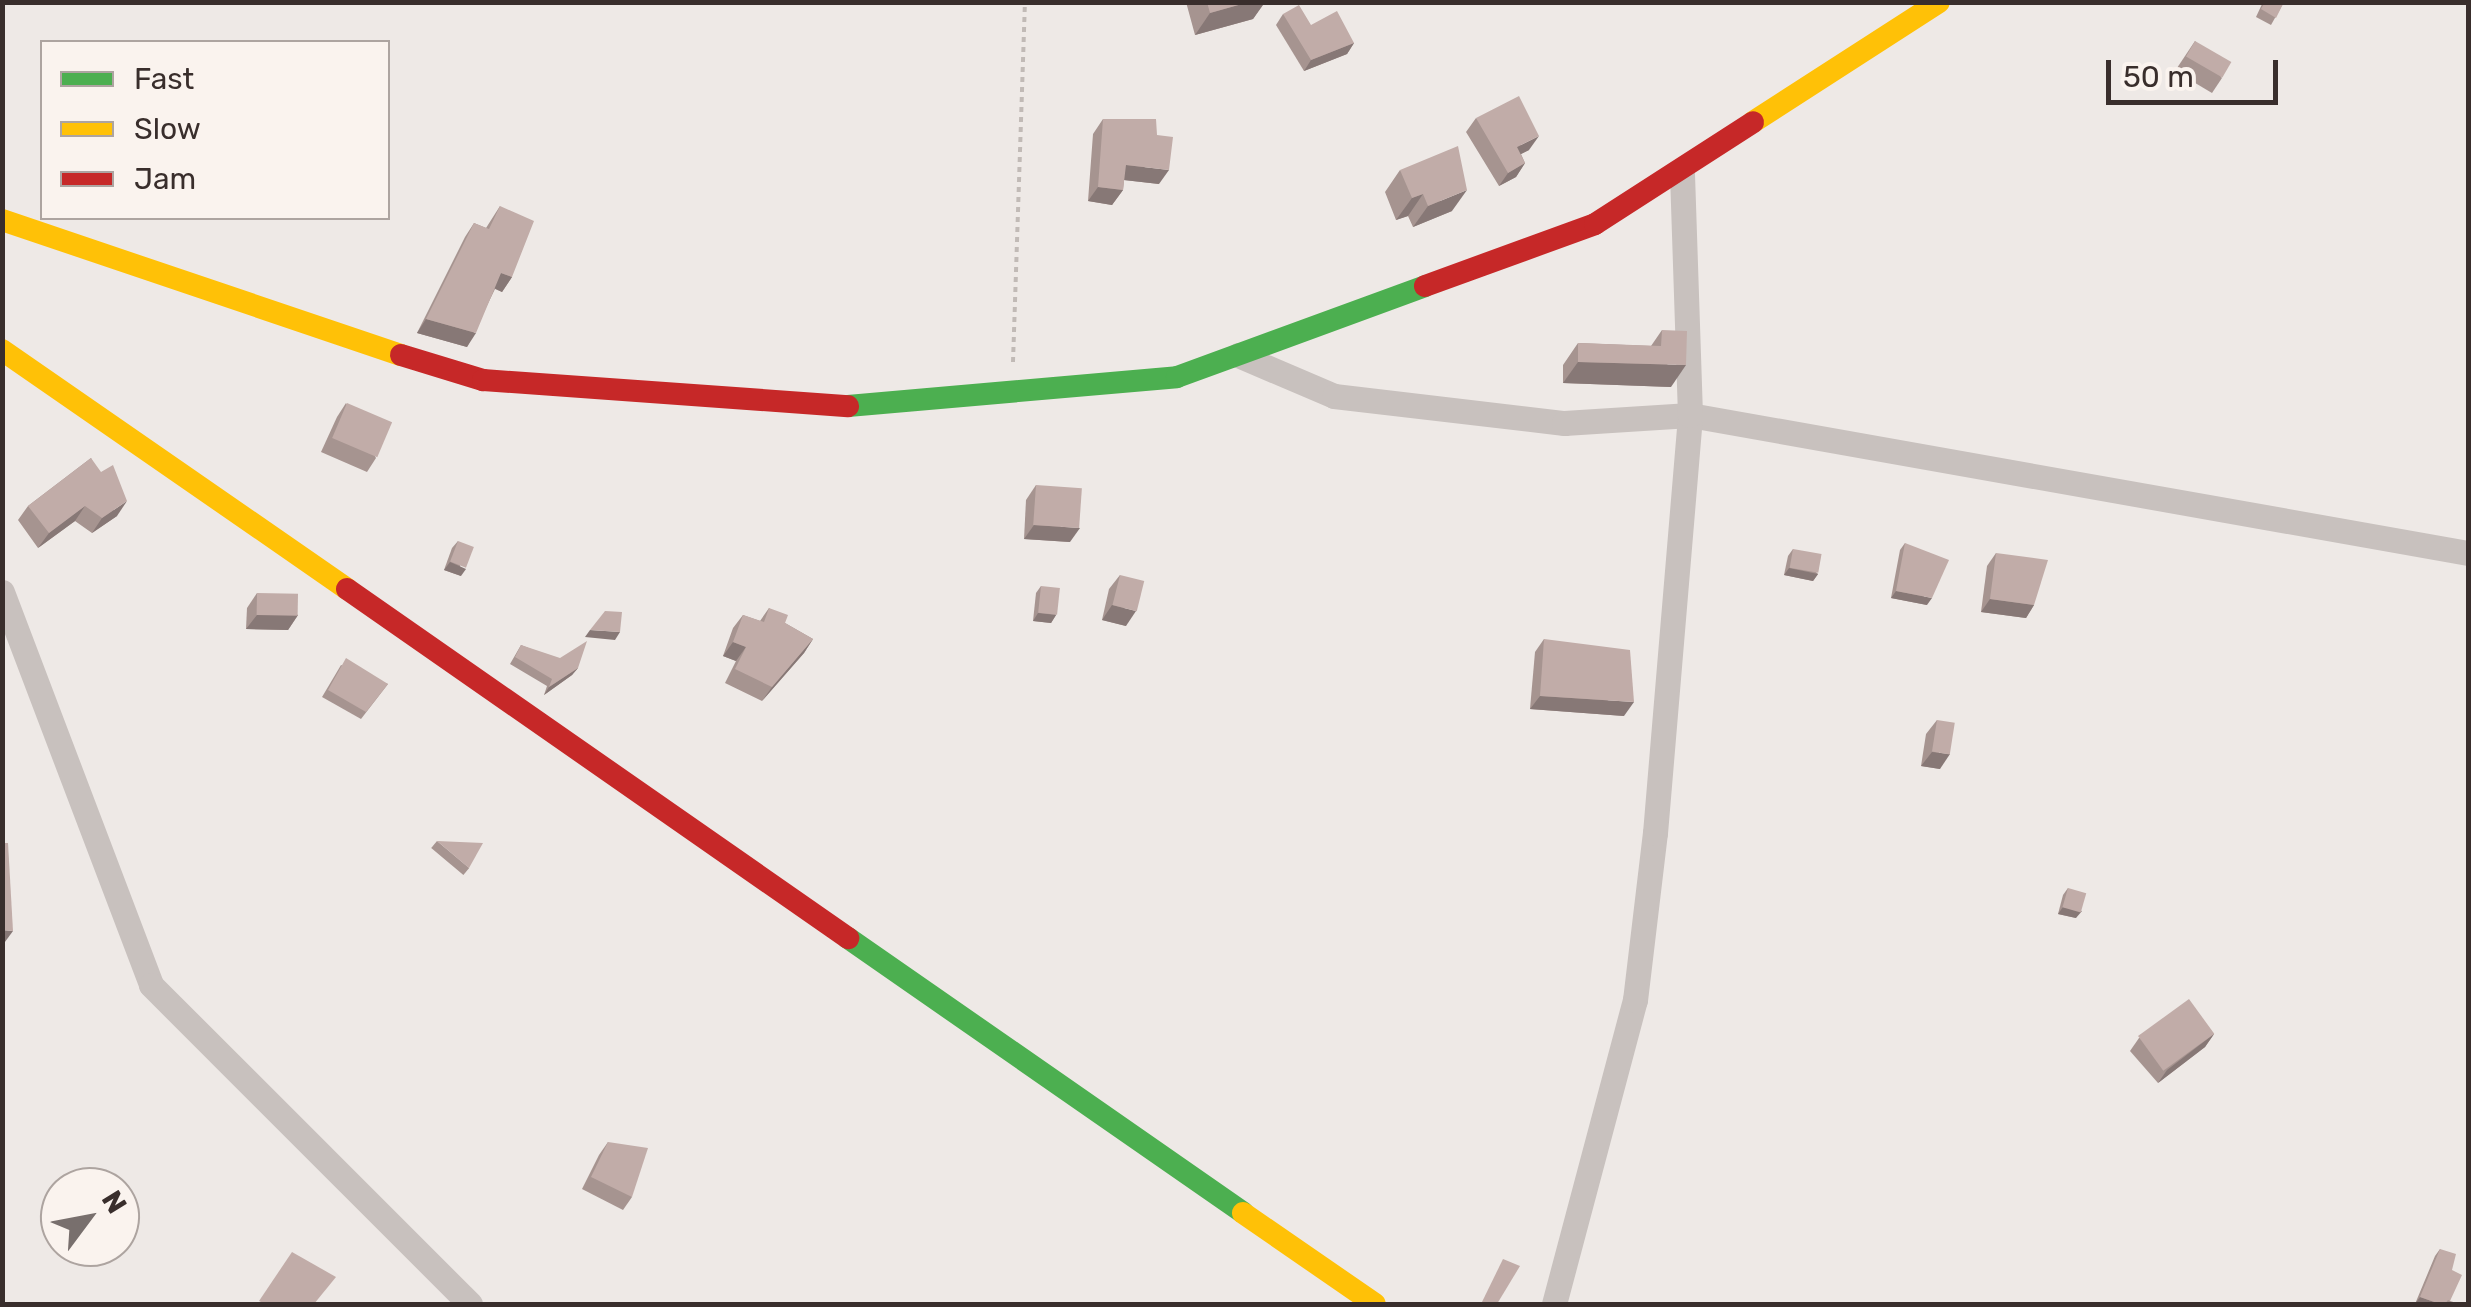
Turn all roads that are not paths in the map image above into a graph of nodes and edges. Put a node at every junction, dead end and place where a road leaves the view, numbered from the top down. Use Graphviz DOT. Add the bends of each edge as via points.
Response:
graph roads {
  1 [pos="1939,2"];
  2 [pos="1682,170"];
  3 [pos="2,220"];
  4 [pos="2,350"];
  5 [pos="1238,355"];
  6 [pos="1690,415"];
  7 [pos="2468,553"];
  8 [pos="2,592"];
  9 [pos="470,1304"];
  10 [pos="1374,1304"];
  11 [pos="1554,1304"];
  1 -- 2 [label="street"];
  2 -- 5 [label="street" via="1595,224"];
  2 -- 6 [label="street"];
  3 -- 5 [label="street" via="188,290 483,380 804,410 1177,377"];
  4 -- 10 [label="street"];
  5 -- 6 [label="street" via="1334,396 1564,423"];
  6 -- 7 [label="street"];
  6 -- 11 [label="street" via="1635,1000"];
  8 -- 9 [label="street" via="151,985"];
}
